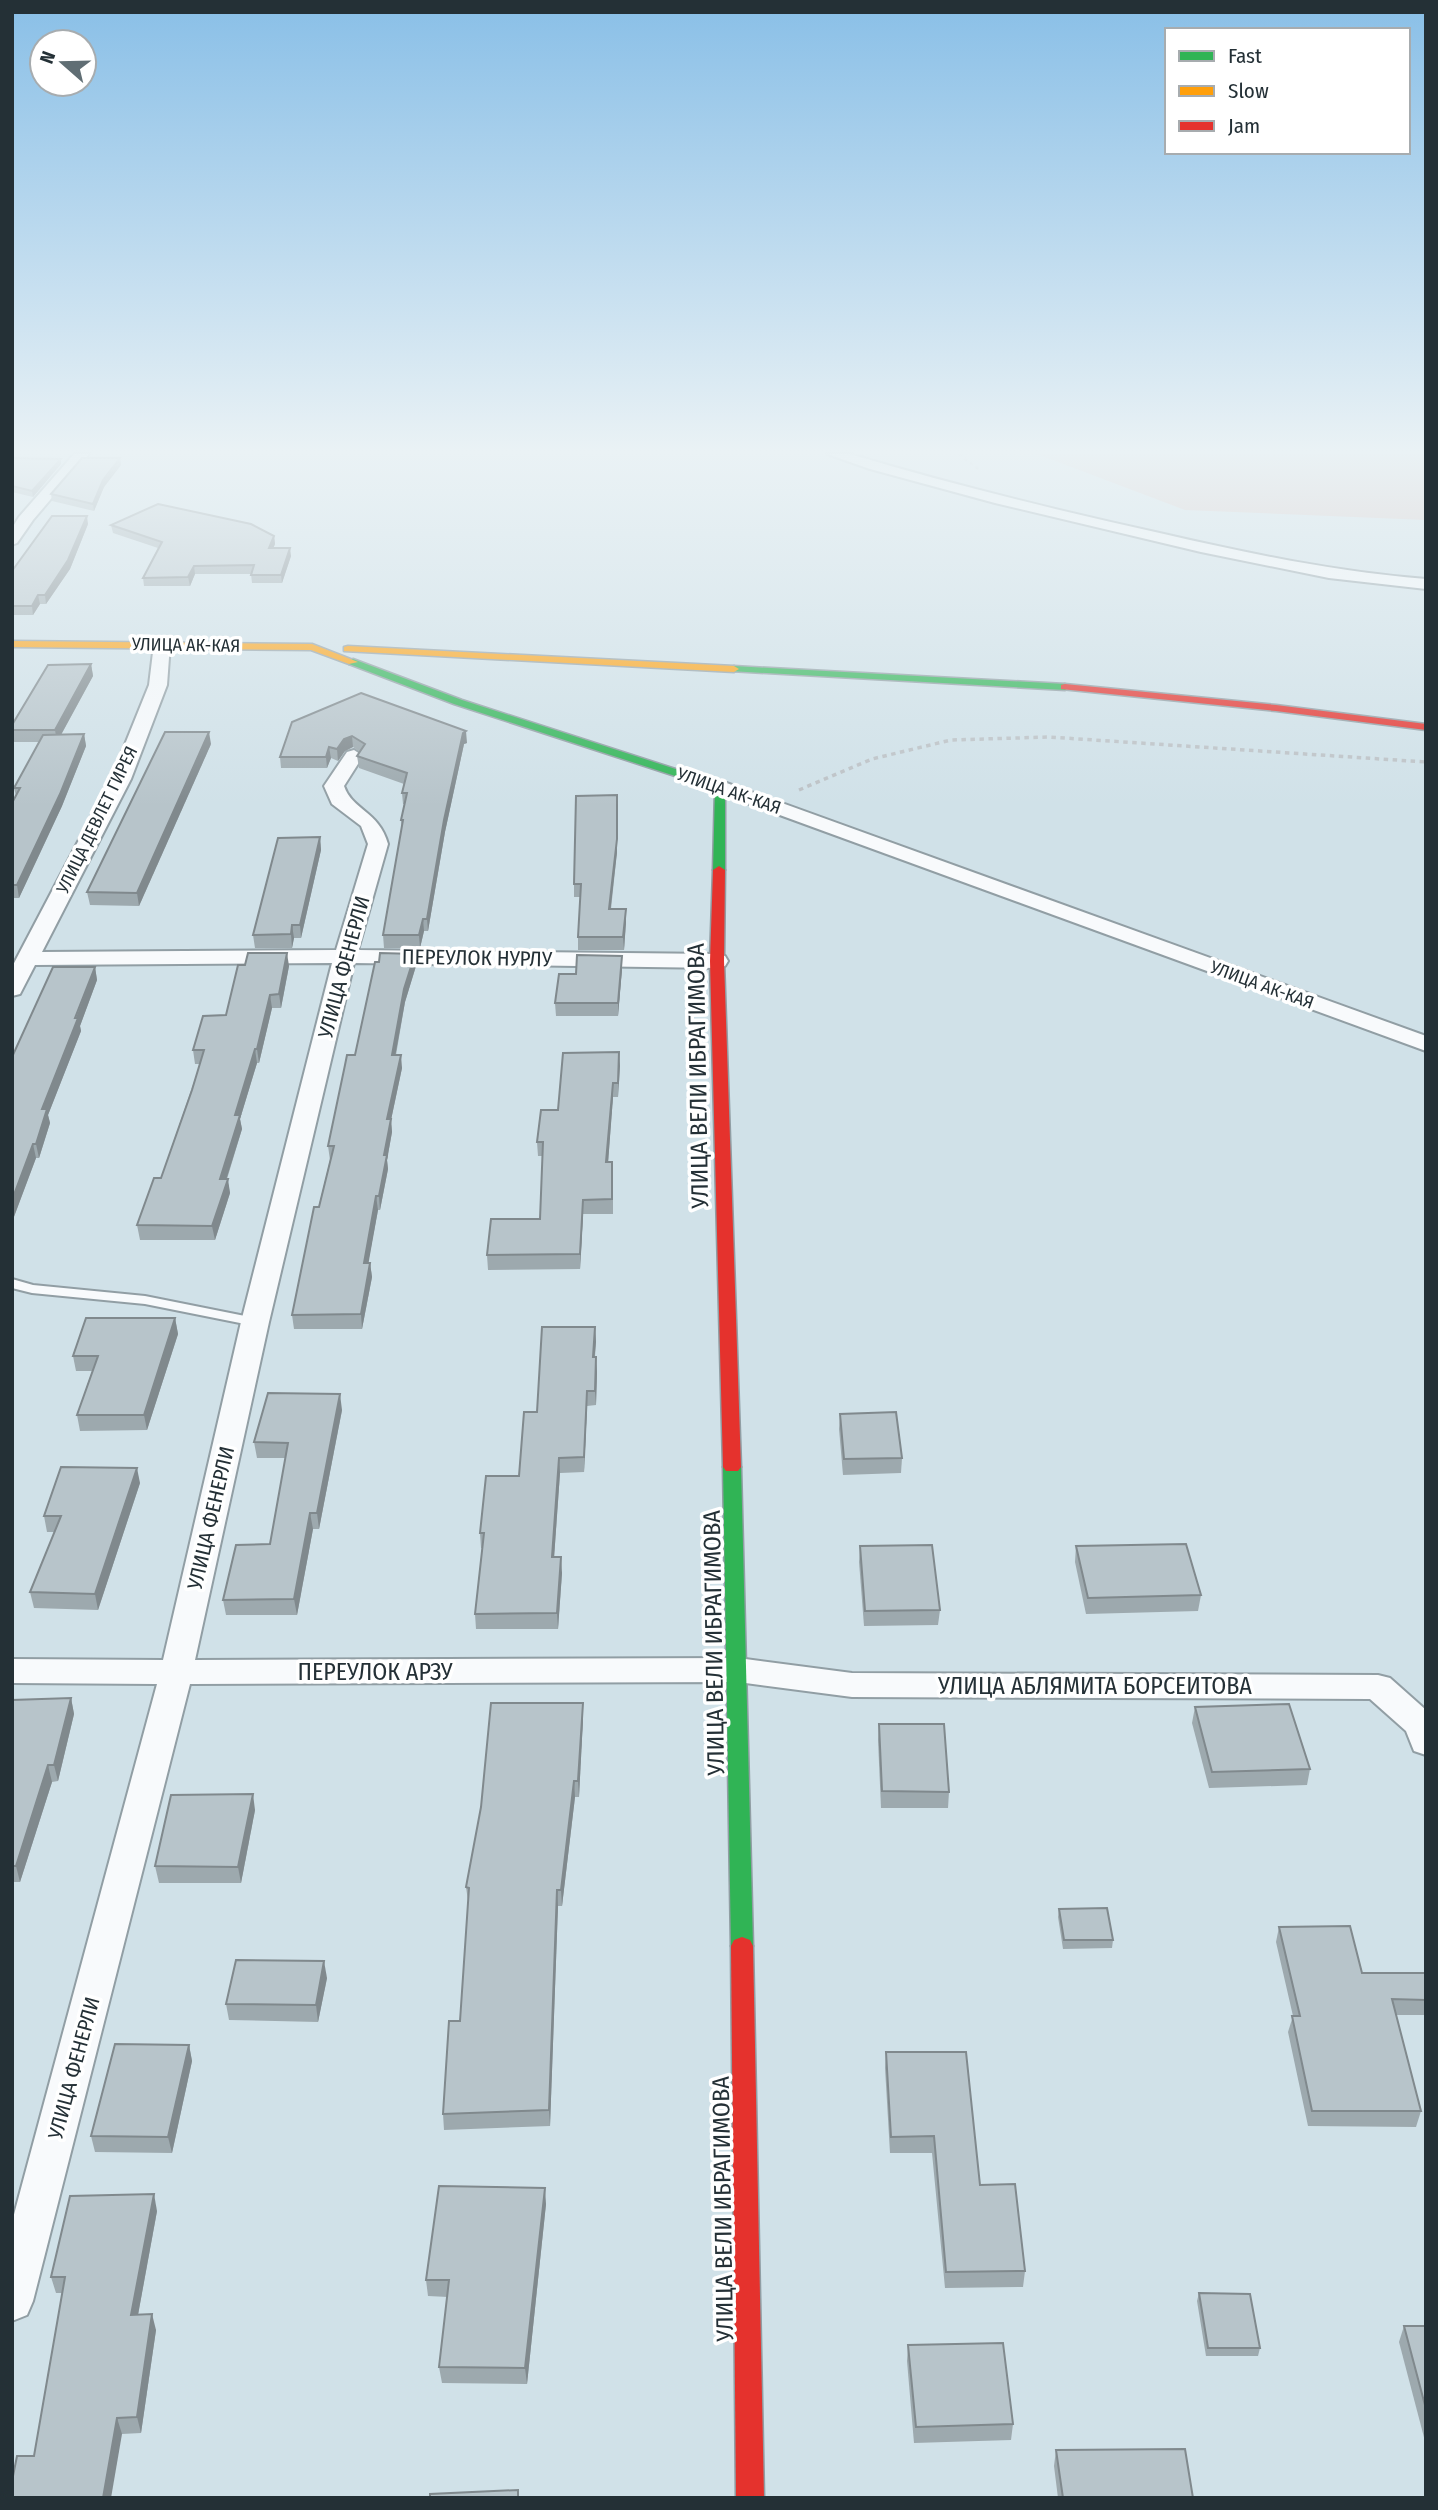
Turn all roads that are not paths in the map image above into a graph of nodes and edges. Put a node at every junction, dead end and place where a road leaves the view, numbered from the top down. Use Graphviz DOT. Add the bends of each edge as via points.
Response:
graph roads {
  1 [pos="1328,571"];
  2 [pos="1426,584"];
  3 [pos="12,644"];
  4 [pos="162,644"];
  5 [pos="312,647"];
  6 [pos="1426,727"];
  7 [pos="354,756"];
  8 [pos="721,787"];
  9 [pos="345,956"];
  10 [pos="27,959"];
  11 [pos="717,961"];
  12 [pos="12,989"];
  13 [pos="1426,1044"];
  14 [pos="12,1283"];
  15 [pos="255,1322"];
  16 [pos="738,1670"];
  17 [pos="12,1671"];
  18 [pos="176,1673"];
  19 [pos="1426,1742"];
  20 [pos="12,2301"];
  21 [pos="750,2498"];
  1 -- 2 [label="street"];
  3 -- 4 [label="street, УЛИЦА АК-КАЯ"];
  4 -- 5 [label="street, УЛИЦА АК-КАЯ"];
  4 -- 10 [label="street, УЛИЦА ДЕВЛЕТ ГИРЕЯ" via="158,685 121,779"];
  5 -- 6 [label="street" via="1064,687"];
  5 -- 8 [label="street, УЛИЦА АК-КАЯ" via="458,702"];
  7 -- 9 [label="street, УЛИЦА ФЕНЕРЛИ" via="334,786 339,800 375,828 378,844"];
  8 -- 11 [label="street, УЛИЦА ВЕЛИ ИБРАГИМОВА"];
  8 -- 13 [label="street, УЛИЦА АК-КАЯ"];
  9 -- 10 [label="street, ПЕРЕУЛОК НУРЛУ"];
  9 -- 11 [label="street, ПЕРЕУЛОК НУРЛУ"];
  9 -- 15 [label="street, УЛИЦА ФЕНЕРЛИ"];
  10 -- 12 [label="street, УЛИЦА ДЕВЛЕТ ГИРЕЯ"];
  11 -- 16 [label="street, УЛИЦА ВЕЛИ ИБРАГИМОВА"];
  14 -- 15 [label="lane" via="145,1300"];
  15 -- 18 [label="street, УЛИЦА ФЕНЕРЛИ"];
  16 -- 18 [label="street, ПЕРЕУЛОК АРЗУ"];
  16 -- 19 [label="street, УЛИЦА АБЛЯМИТА БОРСЕИТОВА" via="852,1685 1378,1687 1421,1725"];
  16 -- 21 [label="street, УЛИЦА ВЕЛИ ИБРАГИМОВА"];
  17 -- 18 [label="street, ПЕРЕУЛОК АРЗУ"];
  18 -- 20 [label="street, УЛИЦА ФЕНЕРЛИ"];
}
